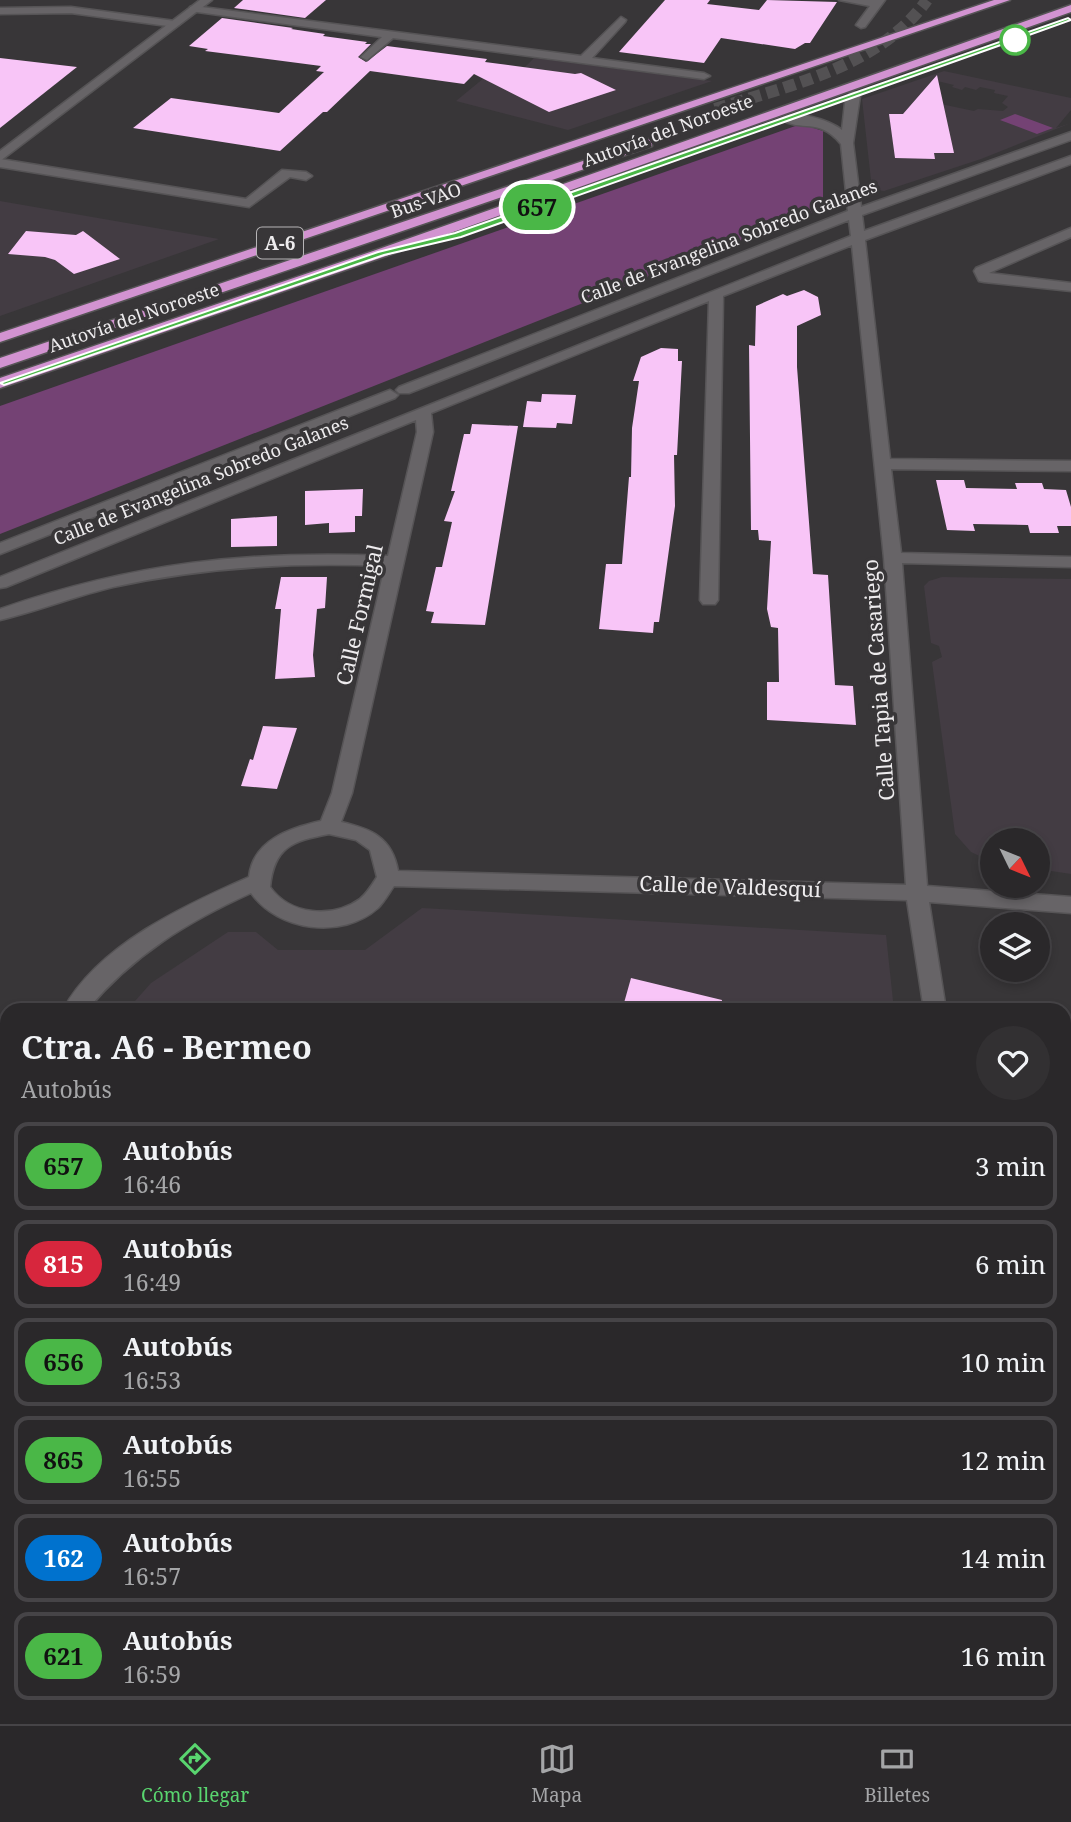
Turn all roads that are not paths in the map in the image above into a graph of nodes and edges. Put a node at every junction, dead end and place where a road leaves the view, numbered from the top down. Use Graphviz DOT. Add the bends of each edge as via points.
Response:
graph roads {
  1 [pos="19,0"];
  2 [pos="207,0"];
  3 [pos="844,0"];
  4 [pos="1005,0"];
  5 [pos="1060,0"];
  6 [pos="878,2"];
  7 [pos="1071,8"];
  8 [pos="194,9"];
  9 [pos="3,11"];
  10 [pos="621,20"];
  11 [pos="1071,20"];
  12 [pos="175,24"];
  13 [pos="861,25"];
  14 [pos="390,35"];
  15 [pos="367,57"];
  16 [pos="584,60"];
  17 [pos="704,76"];
  18 [pos="855,96"];
  19 [pos="715,109"];
  20 [pos="787,119"];
  21 [pos="1071,136"];
  22 [pos="847,144"];
  23 [pos="560,149"];
  24 [pos="3,152"];
  25 [pos="1071,160"];
  26 [pos="0,163"];
  27 [pos="306,176"];
  28 [pos="854,214"];
  29 [pos="1071,232"];
  30 [pos="857,239"];
  31 [pos="381,253"];
  32 [pos="1071,287"];
  33 [pos="716,294"];
  34 [pos="0,327"];
  35 [pos="0,338"];
  36 [pos="0,354"];
  37 [pos="0,363"];
  38 [pos="0,383"];
  39 [pos="397,392"];
  40 [pos="422,411"];
  41 [pos="882,464"];
  42 [pos="1071,466"];
  43 [pos="0,549"];
  44 [pos="893,558"];
  45 [pos="395,561"];
  46 [pos="1071,562"];
  47 [pos="0,583"];
  48 [pos="709,600"];
  49 [pos="0,615"];
  50 [pos="329,827"];
  51 [pos="388,878"];
  52 [pos="260,881"];
  53 [pos="917,893"];
  54 [pos="1071,905"];
  55 [pos="79,1003"];
  56 [pos="934,1003"];
  1 -- 9 [label="street"];
  2 -- 8 [label="street"];
  3 -- 6 [label="street"];
  4 -- 23 [label="highway, Autovía del Noroeste / A-6"];
  5 -- 37 [label="highway, Bus-VAO"];
  6 -- 13 [label="street"];
  7 -- 31 [label="highway, Autovía del Noroeste / A-6"];
  8 -- 12 [label="street"];
  8 -- 14 [label="street"];
  9 -- 12 [label="street" via="71,10"];
  10 -- 16 [label="street"];
  11 -- 18 [label="highway"];
  12 -- 24 [label="street"];
  14 -- 15 [label="street"];
  14 -- 16 [label="street"];
  16 -- 17 [label="street"];
  18 -- 20 [label="highway"];
  18 -- 22 [label="street, Calle Tapia de Casariego"];
  19 -- 36 [label="highway"];
  20 -- 22 [label="street" via="829,126"];
  20 -- 31 [label="highway" via="458,235"];
  21 -- 28 [label="street, Calle de Evangelina Sobredo Galanes"];
  22 -- 28 [label="street, Calle Tapia de Casariego"];
  23 -- 34 [label="highway" via="332,215"];
  23 -- 35 [label="highway, Autovía del Noroeste / A-6"];
  25 -- 30 [label="street, Calle de Evangelina Sobredo Galanes"];
  26 -- 27 [label="street" via="249,204 287,173"];
  28 -- 30 [label="street, Calle Tapia de Casariego"];
  28 -- 39 [label="street, Calle de Evangelina Sobredo Galanes"];
  29 -- 32 [label="street" via="981,271 984,278 1004,282"];
  30 -- 33 [label="street, Calle de Evangelina Sobredo Galanes"];
  30 -- 41 [label="street, Calle Tapia de Casariego"];
  31 -- 38 [label="highway, Autovía del Noroeste / A-6"];
  33 -- 40 [label="street, Calle de Evangelina Sobredo Galanes"];
  33 -- 48 [label="street"];
  39 -- 40 [label="street" via="418,390 429,395 433,402"];
  39 -- 40 [label="street" via="385,402 389,410 401,414"];
  39 -- 43 [label="street, Calle de Evangelina Sobredo Galanes"];
  40 -- 45 [label="street, Calle Formigal" via="425,432"];
  40 -- 47 [label="street, Calle de Evangelina Sobredo Galanes"];
  41 -- 42 [label="street"];
  41 -- 44 [label="street, Calle Tapia de Casariego"];
  44 -- 46 [label="street"];
  44 -- 53 [label="street, Calle Tapia de Casariego"];
  45 -- 49 [label="street" via="303,558 206,566 116,582"];
  45 -- 50 [label="street, Calle Formigal" via="342,793"];
  50 -- 51 [label="street" via="367,835 386,854"];
  50 -- 52 [label="street" via="290,835 261,866"];
  51 -- 52 [label="street" via="370,903 323,921 272,905 259,888"];
  51 -- 53 [label="street, Calle de Valdesquí"];
  52 -- 55 [label="street" via="186,913 140,941"];
  53 -- 54 [label="street, Calle de Valdesquí"];
  53 -- 56 [label="street, Calle Tapia de Casariego"];
}
